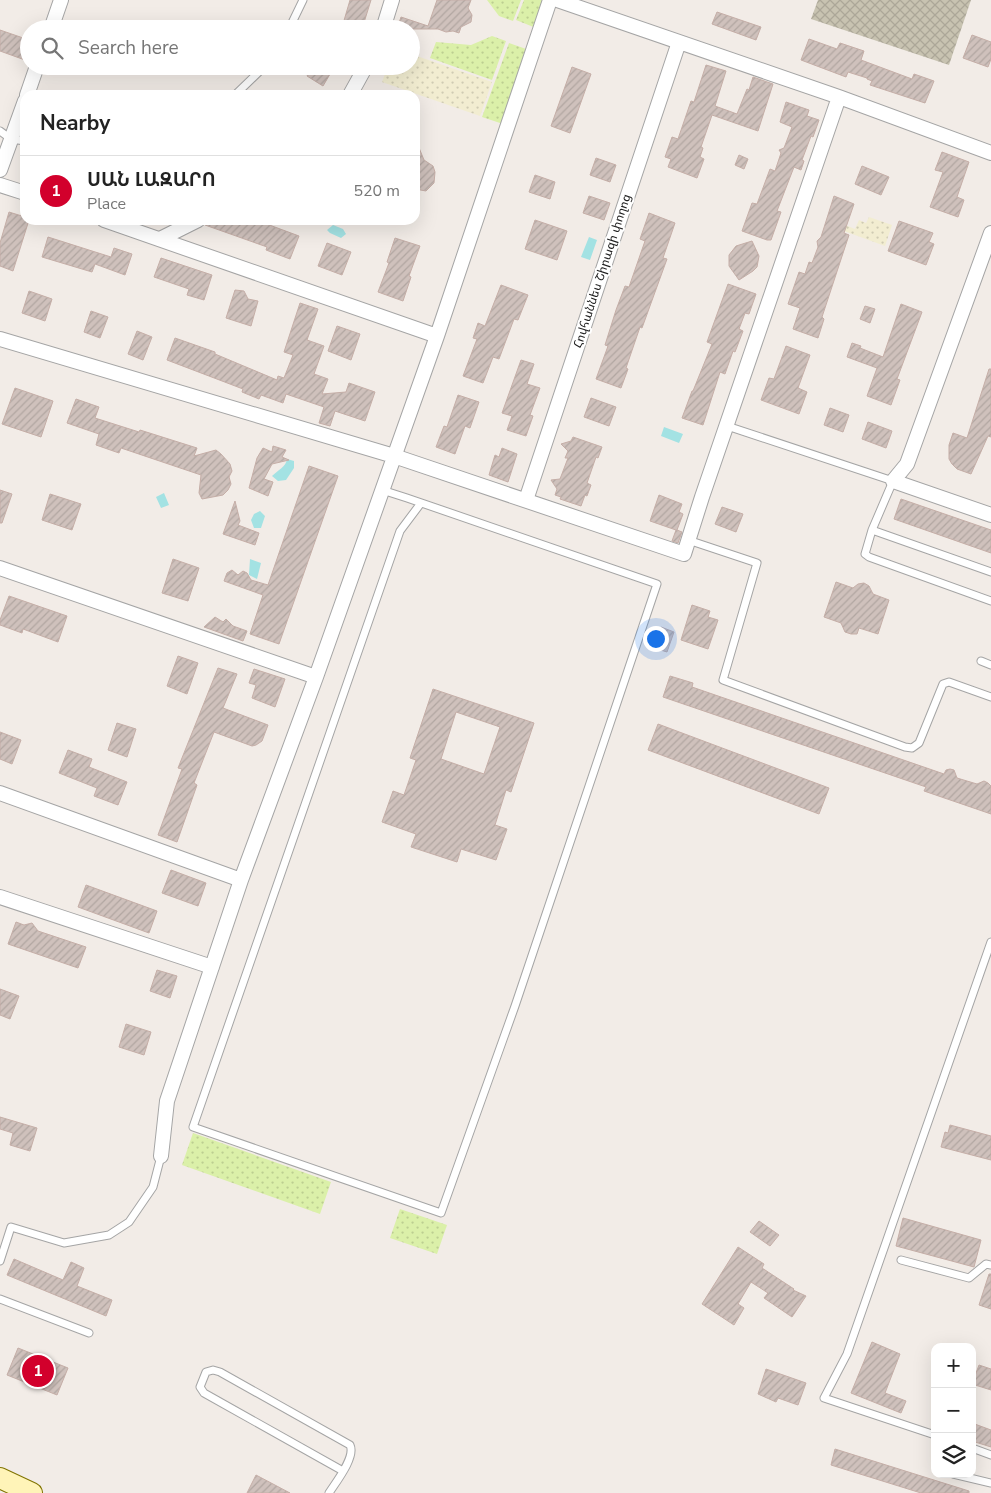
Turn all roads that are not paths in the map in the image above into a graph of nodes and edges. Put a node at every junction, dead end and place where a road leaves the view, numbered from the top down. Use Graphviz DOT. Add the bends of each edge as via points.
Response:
graph roads {
  1 [pos="61,0"];
  2 [pos="303,0"];
  3 [pos="392,0"];
  4 [pos="550,0"];
  5 [pos="557,0"];
  6 [pos="54,20"];
  7 [pos="293,20"];
  8 [pos="386,20"];
  9 [pos="679,42"];
  10 [pos="34,75"];
  11 [pos="256,75"];
  12 [pos="361,75"];
  13 [pos="29,90"];
  14 [pos="240,90"];
  15 [pos="353,90"];
  16 [pos="839,97"];
  17 [pos="20,115"];
  18 [pos="12,137"];
  19 [pos="991,153"];
  20 [pos="0,170"];
  21 [pos="0,185"];
  22 [pos="20,191"];
  23 [pos="119,225"];
  24 [pos="188,225"];
  25 [pos="991,233"];
  26 [pos="160,239"];
  27 [pos="437,336"];
  28 [pos="0,339"];
  29 [pos="727,426"];
  30 [pos="394,456"];
  31 [pos="893,480"];
  32 [pos="382,490"];
  33 [pos="526,500"];
  34 [pos="421,503"];
  35 [pos="991,515"];
  36 [pos="872,530"];
  37 [pos="688,540"];
  38 [pos="0,568"];
  39 [pos="991,572"];
  40 [pos="991,601"];
  41 [pos="981,661"];
  42 [pos="991,665"];
  43 [pos="316,677"];
  44 [pos="991,698"];
  45 [pos="0,793"];
  46 [pos="241,880"];
  47 [pos="0,897"];
  48 [pos="991,942"];
  49 [pos="212,967"];
  50 [pos="161,1156"];
  51 [pos="901,1260"];
  52 [pos="0,1261"];
  53 [pos="991,1265"];
  54 [pos="0,1299"];
  55 [pos="89,1333"];
  56 [pos="931,1435"];
  57 [pos="976,1449"];
  58 [pos="991,1455"];
  59 [pos="343,1471"];
  60 [pos="0,1478"];
  61 [pos="970,1478"];
  62 [pos="991,1483"];
  63 [pos="32,1493"];
  64 [pos="329,1493"];
  1 -- 6 [label="street"];
  2 -- 7 [label="lane"];
  3 -- 8 [label="street"];
  4 -- 27 [label="street"];
  5 -- 9 [label="street"];
  9 -- 16 [label="street"];
  9 -- 33 [label="street, Հովհաննես Շիրազի փողոց"];
  10 -- 13 [label="street"];
  11 -- 14 [label="lane"];
  12 -- 15 [label="street"];
  16 -- 19 [label="street"];
  16 -- 29 [label="street"];
  17 -- 18 [label="street"];
  18 -- 20 [label="street"];
  21 -- 22 [label="street"];
  23 -- 26 [label="street"];
  24 -- 26 [label="street"];
  25 -- 31 [label="street" via="907,464"];
  26 -- 27 [label="street"];
  27 -- 30 [label="street"];
  28 -- 30 [label="street"];
  29 -- 31 [label="lane"];
  29 -- 37 [label="street"];
  30 -- 32 [label="street"];
  30 -- 33 [label="street"];
  31 -- 35 [label="street"];
  31 -- 36 [label="lane"];
  32 -- 34 [label="lane"];
  32 -- 43 [label="street"];
  33 -- 37 [label="street" via="684,554"];
  34 -- 34 [label="lane" via="657,584 515,1006 441,1213 193,1127 400,531"];
  36 -- 39 [label="lane"];
  36 -- 40 [label="lane" via="865,554 869,557"];
  37 -- 44 [label="lane" via="757,563 723,680 912,748 919,743 943,684 949,682"];
  38 -- 43 [label="street"];
  41 -- 42 [label="lane"];
  43 -- 46 [label="street"];
  45 -- 46 [label="street"];
  46 -- 49 [label="street"];
  47 -- 49 [label="street"];
  48 -- 56 [label="lane" via="847,1354 824,1398"];
  49 -- 50 [label="street" via="167,1101"];
  50 -- 52 [label="lane" via="153,1187 129,1222 109,1235 64,1243 11,1228"];
  51 -- 53 [label="lane" via="969,1278 986,1264"];
  54 -- 55 [label="lane"];
  57 -- 58 [label="lane"];
  59 -- 59 [label="lane" via="352,1456 350,1445 220,1372 206,1372 200,1387 204,1393"];
  59 -- 64 [label="lane"];
  60 -- 63 [label="street"];
  61 -- 62 [label="lane"];
}
